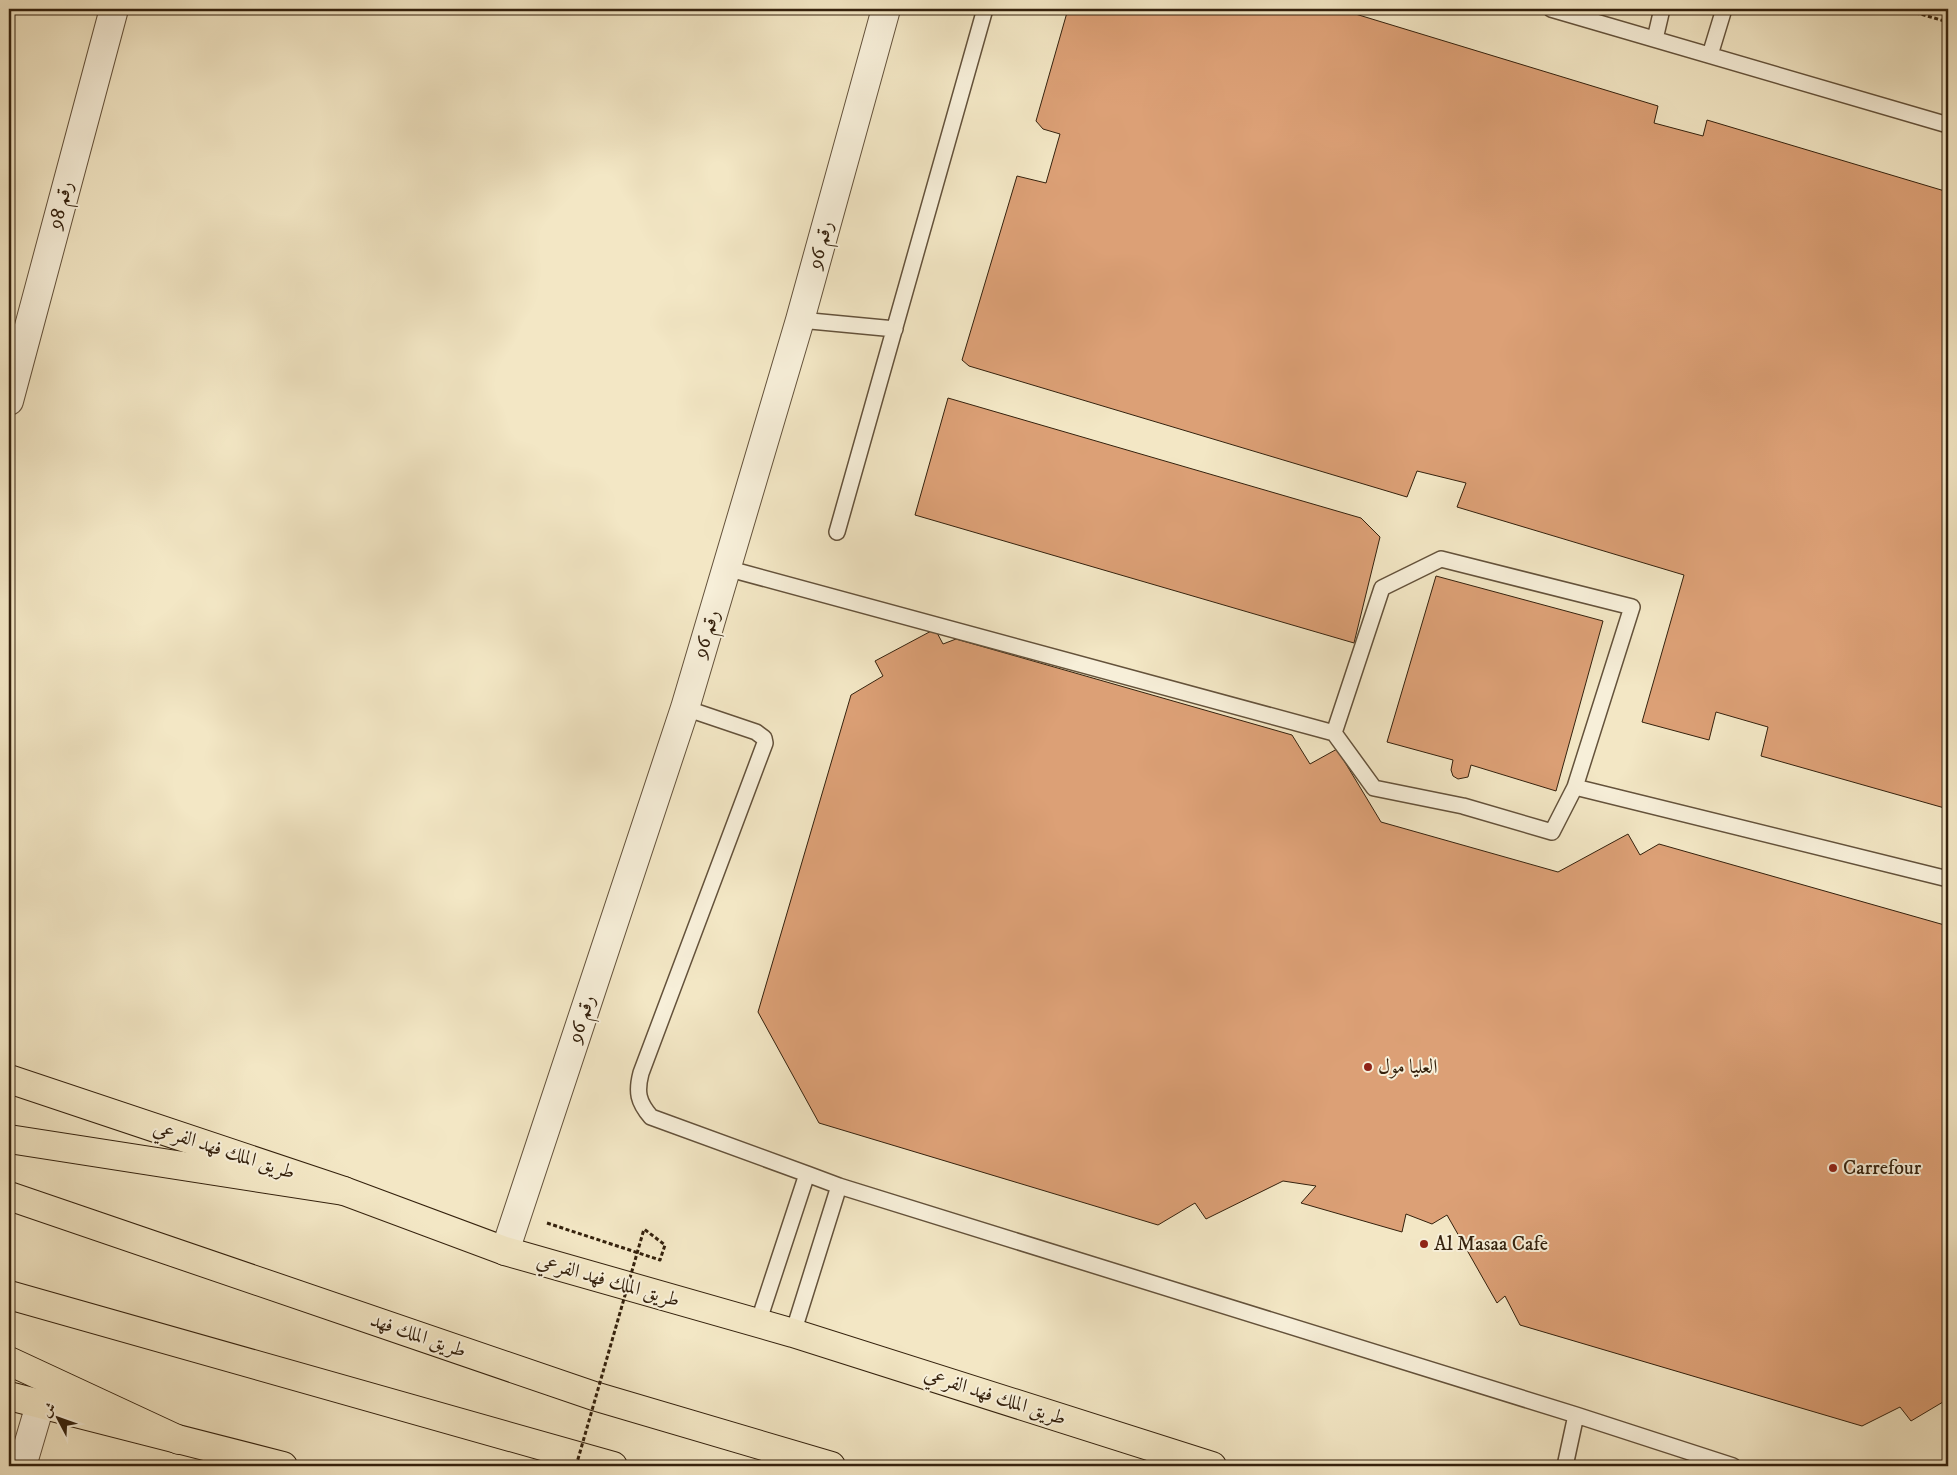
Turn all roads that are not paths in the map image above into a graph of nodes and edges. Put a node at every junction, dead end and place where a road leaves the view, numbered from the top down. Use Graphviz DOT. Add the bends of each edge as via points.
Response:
graph roads {
  1 [pos="114,9"];
  2 [pos="886,9"];
  3 [pos="985,9"];
  4 [pos="1551,9"];
  5 [pos="1662,9"];
  6 [pos="1724,9"];
  7 [pos="1655,39"];
  8 [pos="1710,55"];
  9 [pos="1948,125"];
  10 [pos="800,320"];
  11 [pos="895,329"];
  12 [pos="9,400"];
  13 [pos="837,532"];
  14 [pos="726,568"];
  15 [pos="685,708"];
  16 [pos="1334,733"];
  17 [pos="1575,788"];
  18 [pos="1948,880"];
  19 [pos="9,1079"];
  20 [pos="9,1139"];
  21 [pos="807,1174"];
  22 [pos="840,1186"];
  23 [pos="344,1191"];
  24 [pos="9,1196"];
  25 [pos="506,1252"];
  26 [pos="9,1295"];
  27 [pos="758,1323"];
  28 [pos="793,1333"];
  29 [pos="9,1361"];
  30 [pos="9,1396"];
  31 [pos="40,1405"];
  32 [pos="1576,1415"];
  33 [pos="179,1440"];
  34 [pos="22,1466"];
  35 [pos="283,1466"];
  36 [pos="613,1466"];
  37 [pos="831,1466"];
  38 [pos="1212,1466"];
  39 [pos="1565,1466"];
  40 [pos="1733,1466"];
  1 -- 12 [label="street, رقم 98"];
  2 -- 10 [label="street, رقم 96"];
  3 -- 11 [label="lane"];
  4 -- 7 [label="lane"];
  5 -- 7 [label="lane"];
  6 -- 8 [label="lane"];
  7 -- 8 [label="lane"];
  8 -- 9 [label="lane"];
  10 -- 11 [label="lane"];
  10 -- 14 [label="street, رقم 96"];
  11 -- 13 [label="lane"];
  14 -- 15 [label="street, رقم 96"];
  14 -- 16 [label="lane"];
  15 -- 21 [label="lane" via="756,732 765,743 636,1090 640,1105 651,1117"];
  15 -- 25 [label="street, رقم 96"];
  16 -- 17 [label="lane" via="1374,788 1463,806 1552,832"];
  16 -- 17 [label="lane" via="1382,588 1441,559 1632,607"];
  17 -- 18 [label="lane"];
  19 -- 23 [label="main road, طريق الملك فهد الفرعي"];
  20 -- 23 [label="main road"];
  21 -- 22 [label="lane"];
  21 -- 27 [label="lane"];
  22 -- 28 [label="lane"];
  22 -- 32 [label="lane"];
  23 -- 25 [label="main road, طريق الملك فهد الفرعي"];
  24 -- 37 [label="main road, طريق الملك فهد" via="594,1396"];
  25 -- 27 [label="main road, طريق الملك فهد الفرعي"];
  26 -- 36 [label="main road"];
  27 -- 28 [label="main road, طريق الملك فهد الفرعي"];
  28 -- 38 [label="main road, طريق الملك فهد الفرعي"];
  29 -- 33 [label="main road"];
  30 -- 31 [label="main road"];
  31 -- 33 [label="main road"];
  31 -- 34 [label="street"];
  32 -- 39 [label="lane"];
  32 -- 40 [label="lane"];
  33 -- 35 [label="main road"];
}
